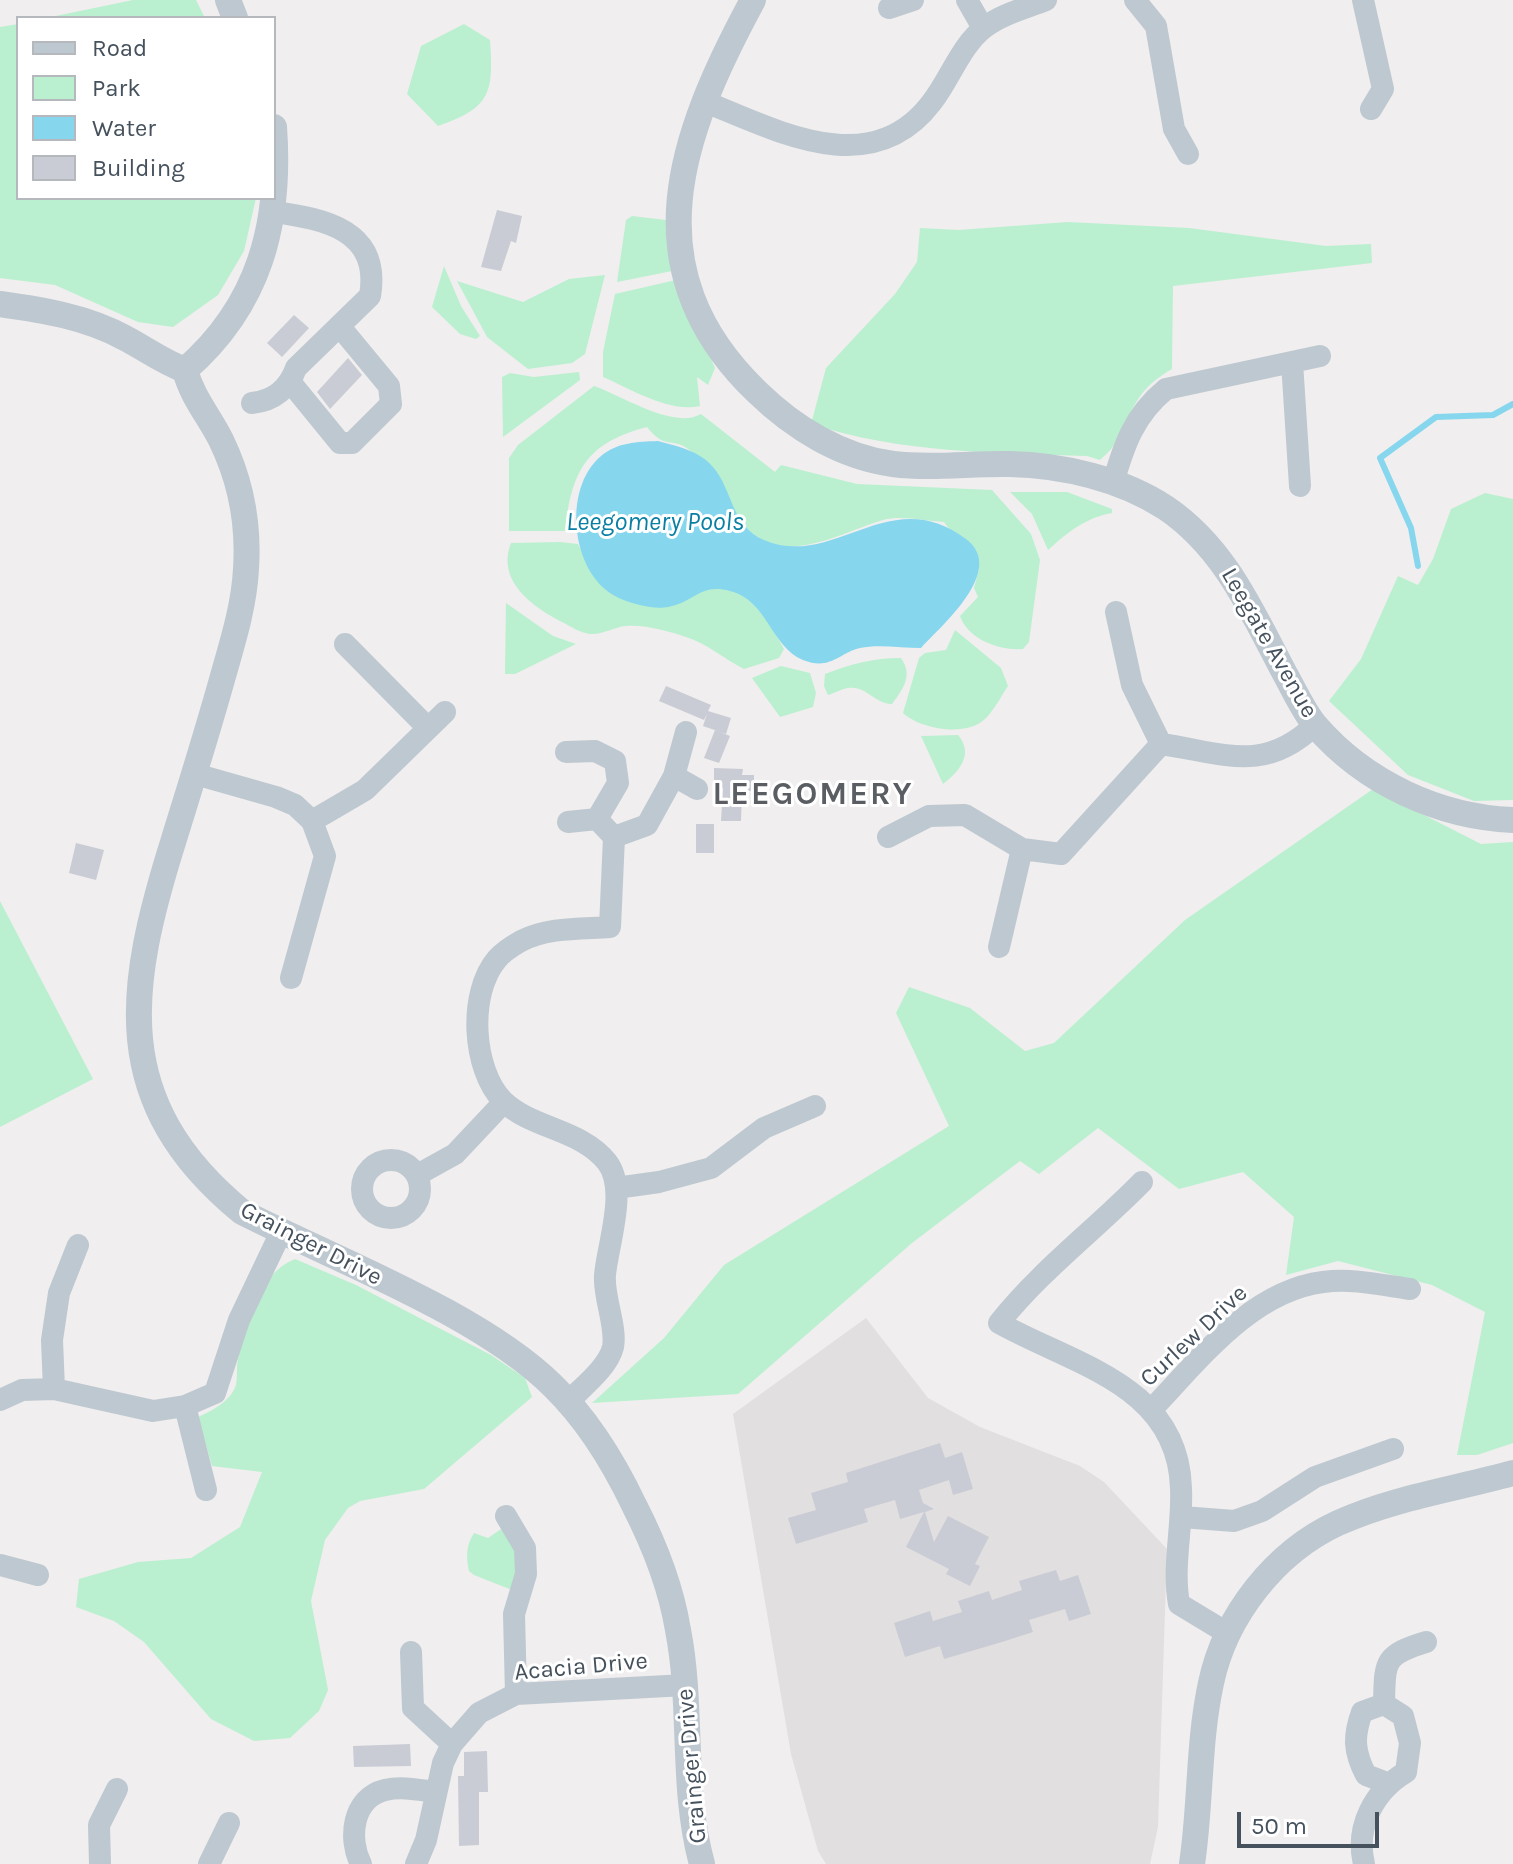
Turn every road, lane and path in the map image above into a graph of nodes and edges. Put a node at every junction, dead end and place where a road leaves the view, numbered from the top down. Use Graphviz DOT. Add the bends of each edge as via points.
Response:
graph roads {
  1 [pos="753,0"];
  2 [pos="913,0"];
  3 [pos="967,0"];
  4 [pos="1046,0"];
  5 [pos="1135,0"];
  6 [pos="1363,0"];
  7 [pos="889,8"];
  8 [pos="983,28"];
  9 [pos="703,101"];
  10 [pos="1371,109"];
  11 [pos="1188,154"];
  12 [pos="274,200"];
  13 [pos="274,212"];
  14 [pos="0,304"];
  15 [pos="341,328"];
  16 [pos="1320,356"];
  17 [pos="1292,362"];
  18 [pos="185,370"];
  19 [pos="291,383"];
  20 [pos="252,403"];
  21 [pos="1113,483"];
  22 [pos="1300,486"];
  23 [pos="1116,612"];
  24 [pos="345,644"];
  25 [pos="445,712"];
  26 [pos="1315,725"];
  27 [pos="428,728"];
  28 [pos="686,732"];
  29 [pos="1161,744"];
  30 [pos="566,752"];
  31 [pos="195,774"];
  32 [pos="674,776"];
  33 [pos="697,789"];
  34 [pos="597,819"];
  35 [pos="1513,820"];
  36 [pos="312,821"];
  37 [pos="568,822"];
  38 [pos="614,837"];
  39 [pos="888,837"];
  40 [pos="1022,849"];
  41 [pos="999,947"];
  42 [pos="291,978"];
  43 [pos="504,1102"];
  44 [pos="815,1106"];
  45 [pos="419,1174"];
  46 [pos="1142,1182"];
  47 [pos="616,1188"];
  48 [pos="281,1232"];
  49 [pos="78,1245"];
  50 [pos="1410,1289"];
  51 [pos="54,1389"];
  52 [pos="0,1400"];
  53 [pos="567,1403"];
  54 [pos="185,1406"];
  55 [pos="1152,1409"];
  56 [pos="1393,1449"];
  57 [pos="1513,1473"];
  58 [pos="206,1490"];
  59 [pos="506,1516"];
  60 [pos="1182,1517"];
  61 [pos="0,1565"];
  62 [pos="38,1575"];
  63 [pos="1227,1633"];
  64 [pos="1426,1642"];
  65 [pos="411,1652"];
  66 [pos="686,1685"];
  67 [pos="516,1694"];
  68 [pos="1384,1704"];
  69 [pos="452,1744"];
  70 [pos="1387,1783"];
  71 [pos="117,1789"];
  72 [pos="436,1792"];
  73 [pos="229,1823"];
  74 [pos="100,1864"];
  75 [pos="209,1864"];
  76 [pos="361,1864"];
  77 [pos="416,1864"];
  78 [pos="702,1864"];
  79 [pos="1192,1864"];
  80 [pos="1364,1864"];
  1 -- 9 [label="street, Leegate Avenue"];
  2 -- 7 [label="street"];
  3 -- 8 [label="street"];
  4 -- 8 [label="street"];
  5 -- 11 [label="street" via="1156,26 1174,129"];
  6 -- 10 [label="street" via="1383,89"];
  8 -- 9 [label="street" via="932,104 899,133 870,143 807,143"];
  9 -- 21 [label="street, Leegate Avenue" via="690,138 676,216 685,282 727,360 786,420 834,447 891,464 1024,465"];
  12 -- 13 [label="street"];
  13 -- 15 [label="street" via="320,218 361,245 373,281 370,296"];
  13 -- 18 [label="street" via="254,276 232,316"];
  14 -- 18 [label="street" via="70,315"];
  15 -- 19 [label="street" via="296,368"];
  15 -- 19 [label="street" via="389,386 391,404 352,443 340,443"];
  16 -- 17 [label="street"];
  17 -- 21 [label="street" via="1166,389 1128,434"];
  17 -- 22 [label="street"];
  18 -- 31 [label="street, Grainger Drive" via="238,483 247,534 243,602"];
  19 -- 20 [label="street" via="266,402"];
  21 -- 26 [label="street, Leegate Avenue" via="1164,507 1207,543 1234,578"];
  23 -- 29 [label="street" via="1132,685"];
  24 -- 27 [label="street"];
  25 -- 27 [label="street"];
  26 -- 29 [label="street" via="1270,756"];
  26 -- 35 [label="street, Leegate Avenue" via="1366,771 1435,807"];
  27 -- 36 [label="street" via="365,790"];
  28 -- 32 [label="street"];
  29 -- 40 [label="street" via="1061,854"];
  30 -- 34 [label="street" via="595,751 615,761 618,783"];
  31 -- 36 [label="street" via="276,797"];
  31 -- 48 [label="street, Grainger Drive" via="144,949 137,1020 143,1068 188,1160 242,1212"];
  32 -- 33 [label="street"];
  32 -- 38 [label="street" via="647,825"];
  34 -- 37 [label="street"];
  34 -- 38 [label="street"];
  36 -- 42 [label="street" via="325,856"];
  38 -- 43 [label="street" via="618,927 552,930 522,941 496,959 481,996 475,1042"];
  39 -- 40 [label="street" via="929,816 965,815"];
  40 -- 41 [label="street"];
  43 -- 45 [label="street" via="455,1154"];
  43 -- 47 [label="street" via="586,1142 608,1163"];
  44 -- 47 [label="street" via="764,1128 711,1168"];
  46 -- 55 [label="street" via="1045,1270 999,1323 1121,1385"];
  47 -- 53 [label="street" via="604,1280 613,1347 597,1373"];
  48 -- 53 [label="street, Grainger Drive" via="469,1326 515,1355"];
  48 -- 54 [label="street" via="239,1320 215,1393"];
  49 -- 51 [label="street" via="59,1293 52,1340"];
  50 -- 55 [label="street, Curlew Drive" via="1323,1282 1275,1298 1215,1344"];
  51 -- 52 [label="street" via="22,1390"];
  51 -- 54 [label="street" via="153,1411"];
  53 -- 66 [label="street, Grainger Drive" via="609,1456 644,1524 671,1600"];
  54 -- 58 [label="street"];
  55 -- 60 [label="street" via="1181,1467"];
  56 -- 60 [label="street" via="1315,1477 1262,1511 1234,1521"];
  57 -- 63 [label="street" via="1376,1508 1335,1524 1271,1572"];
  59 -- 67 [label="street" via="525,1548 526,1574 514,1614"];
  60 -- 63 [label="street" via="1179,1604"];
  61 -- 62 [label="street"];
  63 -- 79 [label="street" via="1205,1715"];
  64 -- 68 [label="street" via="1397,1651 1385,1665"];
  65 -- 69 [label="street" via="413,1708"];
  66 -- 67 [label="street, Acacia Drive"];
  66 -- 78 [label="street, Grainger Drive" via="692,1817"];
  67 -- 69 [label="street, Acacia Drive" via="479,1713"];
  68 -- 70 [label="street" via="1403,1716 1410,1743 1406,1772"];
  68 -- 70 [label="street" via="1362,1712 1354,1732 1356,1756 1366,1775"];
  69 -- 72 [label="street, Acacia Drive"];
  70 -- 80 [label="street" via="1365,1816 1359,1843"];
  71 -- 74 [label="street" via="99,1825"];
  72 -- 76 [label="street" via="382,1790 366,1801 355,1820 353,1845"];
  72 -- 77 [label="street, Acacia Drive"];
  73 -- 75 [label="street"];
}
